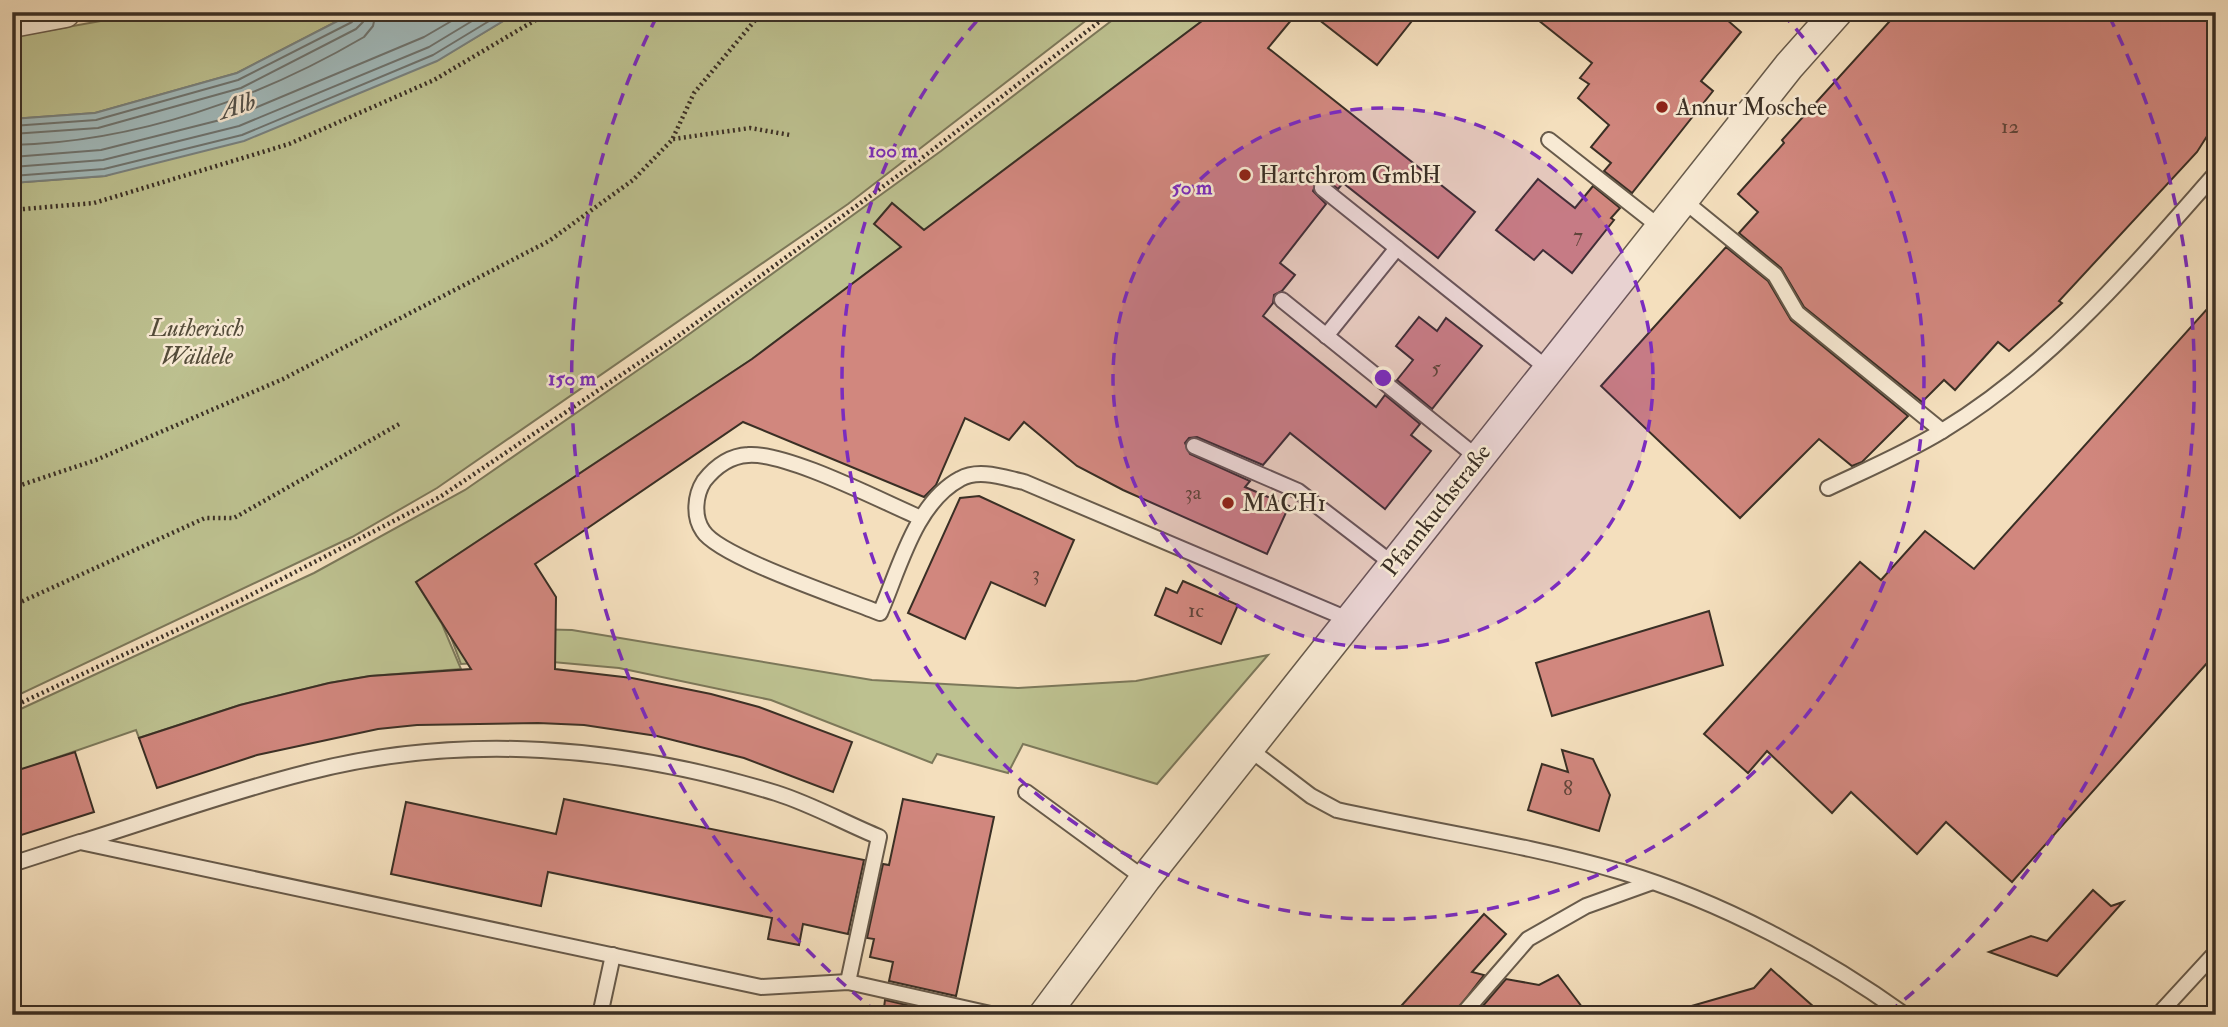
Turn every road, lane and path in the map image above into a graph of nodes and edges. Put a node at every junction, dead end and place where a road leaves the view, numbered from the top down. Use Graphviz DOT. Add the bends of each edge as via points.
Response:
graph roads {
  1 [pos="65,12"];
  2 [pos="549,12"];
  3 [pos="762,12"];
  4 [pos="1112,12"];
  5 [pos="1830,14"];
  6 [pos="12,22"];
  7 [pos="790,135"];
  8 [pos="672,140"];
  9 [pos="1549,140"];
  10 [pos="2216,173"];
  11 [pos="1322,188"];
  12 [pos="1683,200"];
  13 [pos="12,210"];
  14 [pos="1661,228"];
  15 [pos="1397,248"];
  16 [pos="1282,300"];
  17 [pos="1326,336"];
  18 [pos="1548,369"];
  19 [pos="401,424"];
  20 [pos="1942,431"];
  21 [pos="1194,446"];
  22 [pos="1478,458"];
  23 [pos="12,488"];
  24 [pos="1828,488"];
  25 [pos="921,519"];
  26 [pos="1394,564"];
  27 [pos="12,606"];
  28 [pos="1350,620"];
  29 [pos="12,707"];
  30 [pos="1248,748"];
  31 [pos="1026,792"];
  32 [pos="80,842"];
  33 [pos="12,864"];
  34 [pos="1145,879"];
  35 [pos="1650,883"];
  36 [pos="2216,951"];
  37 [pos="613,955"];
  38 [pos="848,982"];
  39 [pos="600,1015"];
  40 [pos="995,1015"];
  41 [pos="1044,1015"];
  42 [pos="1462,1015"];
  43 [pos="1905,1015"];
  44 [pos="2158,1015"];
  1 -- 6 [label="street"];
  2 -- 13 [label="path" via="434,80 289,144 94,203"];
  3 -- 8 [label="path" via="694,93"];
  4 -- 29 [label="path" via="670,342 440,497 243,599"];
  5 -- 12 [label="street, Pfannkuchstraße"];
  7 -- 8 [label="path" via="750,128"];
  8 -- 23 [label="path" via="633,180 549,241 283,379 96,460"];
  9 -- 14 [label="lane"];
  10 -- 20 [label="lane" via="2099,306 2022,375"];
  11 -- 15 [label="lane"];
  12 -- 14 [label="street, Pfannkuchstraße"];
  12 -- 20 [label="lane" via="1775,275 1797,313"];
  14 -- 18 [label="street, Pfannkuchstraße"];
  15 -- 17 [label="lane"];
  15 -- 18 [label="lane"];
  16 -- 17 [label="lane"];
  17 -- 22 [label="lane"];
  18 -- 22 [label="street, Pfannkuchstraße"];
  19 -- 27 [label="path" via="234,518 205,519"];
  20 -- 24 [label="lane"];
  21 -- 26 [label="lane" via="1298,491"];
  22 -- 26 [label="street, Pfannkuchstraße"];
  25 -- 25 [label="lane" via="780,458 747,455 716,466 699,488 696,510 703,532 725,550 880,614"];
  25 -- 28 [label="lane" via="961,478 990,474 1024,482"];
  26 -- 28 [label="street, Pfannkuchstraße"];
  28 -- 30 [label="street, Pfannkuchstraße"];
  30 -- 34 [label="street, Pfannkuchstraße"];
  30 -- 35 [label="lane" via="1337,810 1556,856"];
  31 -- 34 [label="lane"];
  32 -- 33 [label="lane"];
  32 -- 37 [label="lane"];
  32 -- 38 [label="lane" via="306,772 414,752 542,748 656,763 778,794 879,837"];
  34 -- 41 [label="street, Pfannkuchstraße"];
  35 -- 42 [label="lane" via="1586,906 1528,939"];
  35 -- 43 [label="lane" via="1750,923 1822,961"];
  36 -- 44 [label="lane"];
  37 -- 38 [label="lane" via="761,987"];
  37 -- 39 [label="lane"];
  38 -- 40 [label="lane"];
}
